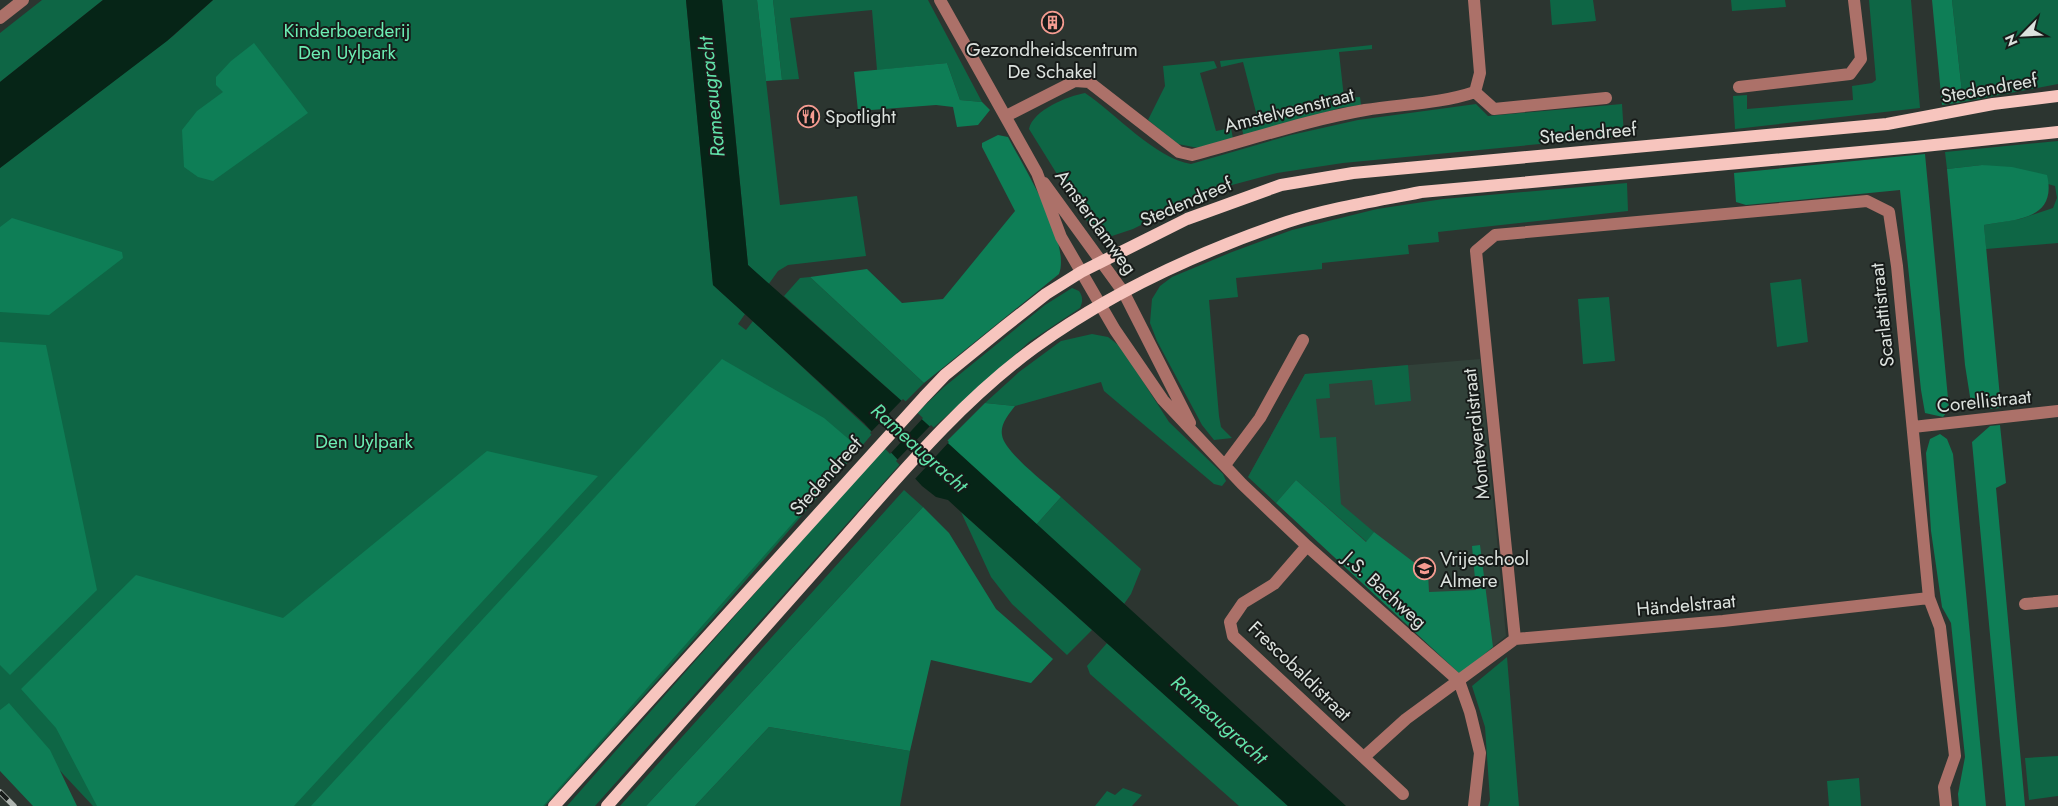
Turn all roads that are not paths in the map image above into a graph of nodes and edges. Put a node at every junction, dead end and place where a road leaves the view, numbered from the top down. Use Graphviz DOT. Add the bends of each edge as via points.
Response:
graph roads {
  1 [pos="23,0"];
  2 [pos="940,0"];
  3 [pos="1474,0"];
  4 [pos="1854,0"];
  5 [pos="0,18"];
  6 [pos="1739,87"];
  7 [pos="1475,92"];
  8 [pos="2058,96"];
  9 [pos="1606,98"];
  10 [pos="1006,116"];
  11 [pos="2058,132"];
  12 [pos="1037,173"];
  13 [pos="1495,235"];
  14 [pos="1102,262"];
  15 [pos="1081,272"];
  16 [pos="1124,293"];
  17 [pos="1102,305"];
  18 [pos="1303,340"];
  19 [pos="2058,412"];
  20 [pos="1913,428"];
  21 [pos="1196,434"];
  22 [pos="1225,465"];
  23 [pos="1307,546"];
  24 [pos="1929,598"];
  25 [pos="2058,601"];
  26 [pos="2025,604"];
  27 [pos="1515,639"];
  28 [pos="1459,681"];
  29 [pos="1364,757"];
  30 [pos="1403,794"];
  31 [pos="554,806"];
  32 [pos="607,806"];
  33 [pos="1474,806"];
  34 [pos="1946,806"];
  1 -- 5 [label="street"];
  2 -- 10 [label="street, Amsterdamweg"];
  3 -- 7 [label="street" via="1480,73"];
  4 -- 6 [label="street" via="1861,59 1850,74"];
  7 -- 9 [label="street" via="1494,109"];
  7 -- 10 [label="street, Amstelveenstraat" via="1454,99 1329,117 1192,155 1179,152 1089,82 1075,80"];
  8 -- 14 [label="main road, Stedendreef" via="1993,104 1910,121 1353,173 1281,185 1187,219"];
  10 -- 12 [label="street, Amsterdamweg"];
  11 -- 16 [label="main road" via="1421,192 1288,222 1218,249"];
  12 -- 14 [label="street, Amsterdamweg"];
  12 -- 15 [label="street, Amsterdamweg" via="1061,237"];
  13 -- 20 [label="street, Scarlattistraat" via="1867,201 1889,212"];
  13 -- 27 [label="street, Monteverdistraat" via="1476,251"];
  14 -- 15 [label="main road, Stedendreef"];
  14 -- 16 [label="street, Amsterdamweg"];
  15 -- 17 [label="street, J.S. Bachweg"];
  15 -- 31 [label="main road, Stedendreef" via="1046,294 945,375"];
  16 -- 17 [label="main road"];
  16 -- 21 [label="street, J.S. Bachweg"];
  17 -- 21 [label="street, J.S. Bachweg" via="1115,330 1163,400"];
  17 -- 32 [label="main road" via="1034,348 980,392 950,422"];
  18 -- 22 [label="street" via="1260,418"];
  19 -- 20 [label="street, Corellistraat"];
  20 -- 24 [label="street, Scarlattistraat"];
  21 -- 22 [label="street, J.S. Bachweg"];
  22 -- 23 [label="street, J.S. Bachweg"];
  23 -- 28 [label="street, J.S. Bachweg"];
  23 -- 29 [label="street, Frescobaldistraat" via="1274,584 1243,603 1230,622 1233,636"];
  24 -- 27 [label="street, Händelstraat" via="1723,621"];
  24 -- 34 [label="street, Scarlattistraat" via="1940,627 1955,756 1944,787"];
  25 -- 26 [label="street"];
  27 -- 28 [label="street"];
  28 -- 29 [label="street" via="1406,719"];
  28 -- 33 [label="street, J.S. Bachweg" via="1480,753"];
  29 -- 30 [label="street, Frescobaldistraat"];
}
